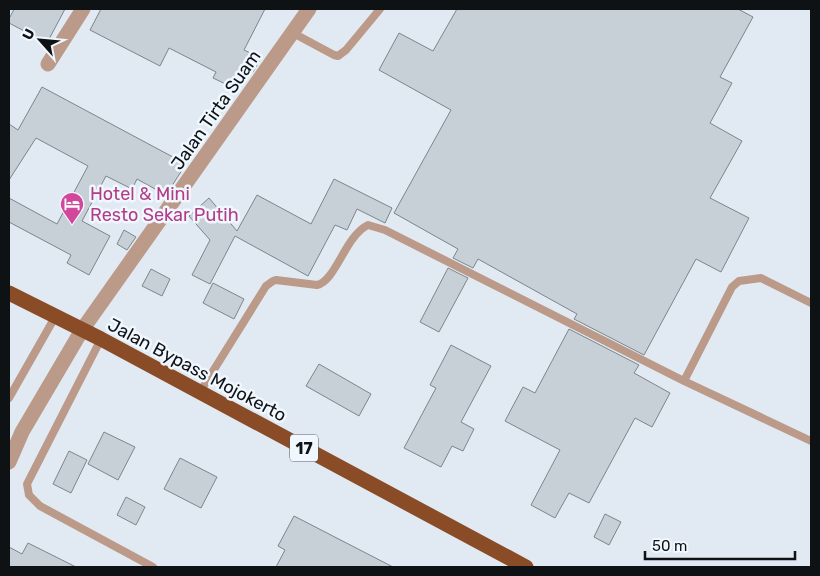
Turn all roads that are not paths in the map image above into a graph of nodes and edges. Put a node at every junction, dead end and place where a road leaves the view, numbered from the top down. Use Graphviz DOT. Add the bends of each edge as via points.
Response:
graph roads {
  1 [pos="83,9"];
  2 [pos="309,9"];
  3 [pos="380,9"];
  4 [pos="293,33"];
  5 [pos="48,64"];
  6 [pos="9,293"];
  7 [pos="811,303"];
  8 [pos="55,317"];
  9 [pos="82,330"];
  10 [pos="101,340"];
  11 [pos="684,381"];
  12 [pos="200,392"];
  13 [pos="9,398"];
  14 [pos="811,442"];
  15 [pos="9,462"];
  16 [pos="153,567"];
  17 [pos="526,567"];
  1 -- 5 [label="street"];
  2 -- 4 [label="street, Jalan Tirta Suam"];
  3 -- 4 [label="lane" via="338,56"];
  4 -- 9 [label="street, Jalan Tirta Suam"];
  6 -- 8 [label="highway, Jalan Bypass Mojokerto / 17"];
  7 -- 11 [label="lane" via="761,278 739,281 732,287"];
  8 -- 9 [label="highway, Jalan Bypass Mojokerto / 17"];
  8 -- 13 [label="lane"];
  9 -- 10 [label="highway, Jalan Bypass Mojokerto / 17"];
  9 -- 15 [label="street, Jalan Tirta Suam" via="22,432"];
  10 -- 12 [label="highway, Jalan Bypass Mojokerto / 17"];
  10 -- 16 [label="lane" via="28,484 30,495 40,506"];
  11 -- 12 [label="lane" via="385,230 368,225 354,236 322,284 280,280 269,283"];
  11 -- 14 [label="lane"];
  12 -- 17 [label="highway, Jalan Bypass Mojokerto / 17"];
}
